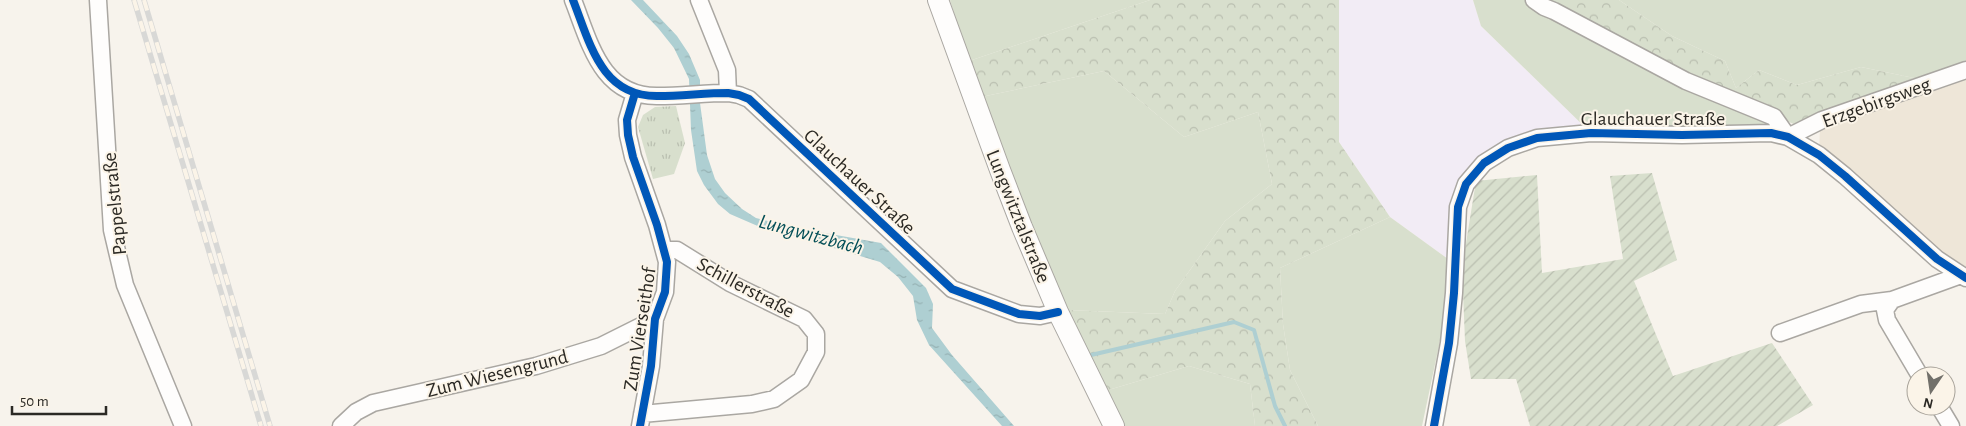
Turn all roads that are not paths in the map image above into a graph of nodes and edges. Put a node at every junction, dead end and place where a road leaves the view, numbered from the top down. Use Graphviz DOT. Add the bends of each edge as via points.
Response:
graph roads {
  1 [pos="98,0"];
  2 [pos="573,0"];
  3 [pos="699,0"];
  4 [pos="938,0"];
  5 [pos="1534,0"];
  6 [pos="1966,70"];
  7 [pos="635,93"];
  8 [pos="728,93"];
  9 [pos="1788,137"];
  10 [pos="664,250"];
  11 [pos="1964,277"];
  12 [pos="1892,300"];
  13 [pos="1058,312"];
  14 [pos="655,319"];
  15 [pos="1780,333"];
  16 [pos="1914,366"];
  17 [pos="641,420"];
  18 [pos="182,426"];
  19 [pos="341,426"];
  20 [pos="1114,426"];
  21 [pos="1434,426"];
  1 -- 18 [label="street, Pappelstraße" via="112,230 125,285"];
  2 -- 7 [label="street" via="604,71 621,87"];
  3 -- 8 [label="street" via="727,70"];
  4 -- 13 [label="main road, Lungwitztalstraße" via="1000,170"];
  5 -- 9 [label="street" via="1686,81 1774,118"];
  6 -- 9 [label="street, Erzgebirgsweg" via="1822,120"];
  7 -- 8 [label="street, Glauchauer Straße" via="656,96"];
  7 -- 10 [label="street, Zum Vierseithof" via="627,120 628,135"];
  8 -- 13 [label="street, Glauchauer Straße" via="749,99 760,108 952,289 1020,314 1040,316"];
  9 -- 11 [label="street, Glauchauer Straße" via="1845,176 1937,259"];
  9 -- 21 [label="street, Glauchauer Straße" via="1771,133 1591,133 1537,138 1508,148 1484,163 1466,184 1458,207 1449,343"];
  10 -- 14 [label="street, Zum Vierseithof" via="667,262 665,292"];
  10 -- 17 [label="street, Schillerstraße" via="677,250 730,283 804,319 816,334 816,352 800,380 774,399"];
  11 -- 12 [label="street, Glauchauer Straße"];
  12 -- 15 [label="street, Glauchauer Straße" via="1861,304"];
  12 -- 16 [label="street" via="1885,310 1887,320"];
  13 -- 20 [label="main road, Lungwitztalstraße"];
  14 -- 17 [label="street, Zum Vierseithof"];
  14 -- 19 [label="street, Zum Wiesengrund" via="601,346 545,363 373,403 356,412"];
}
